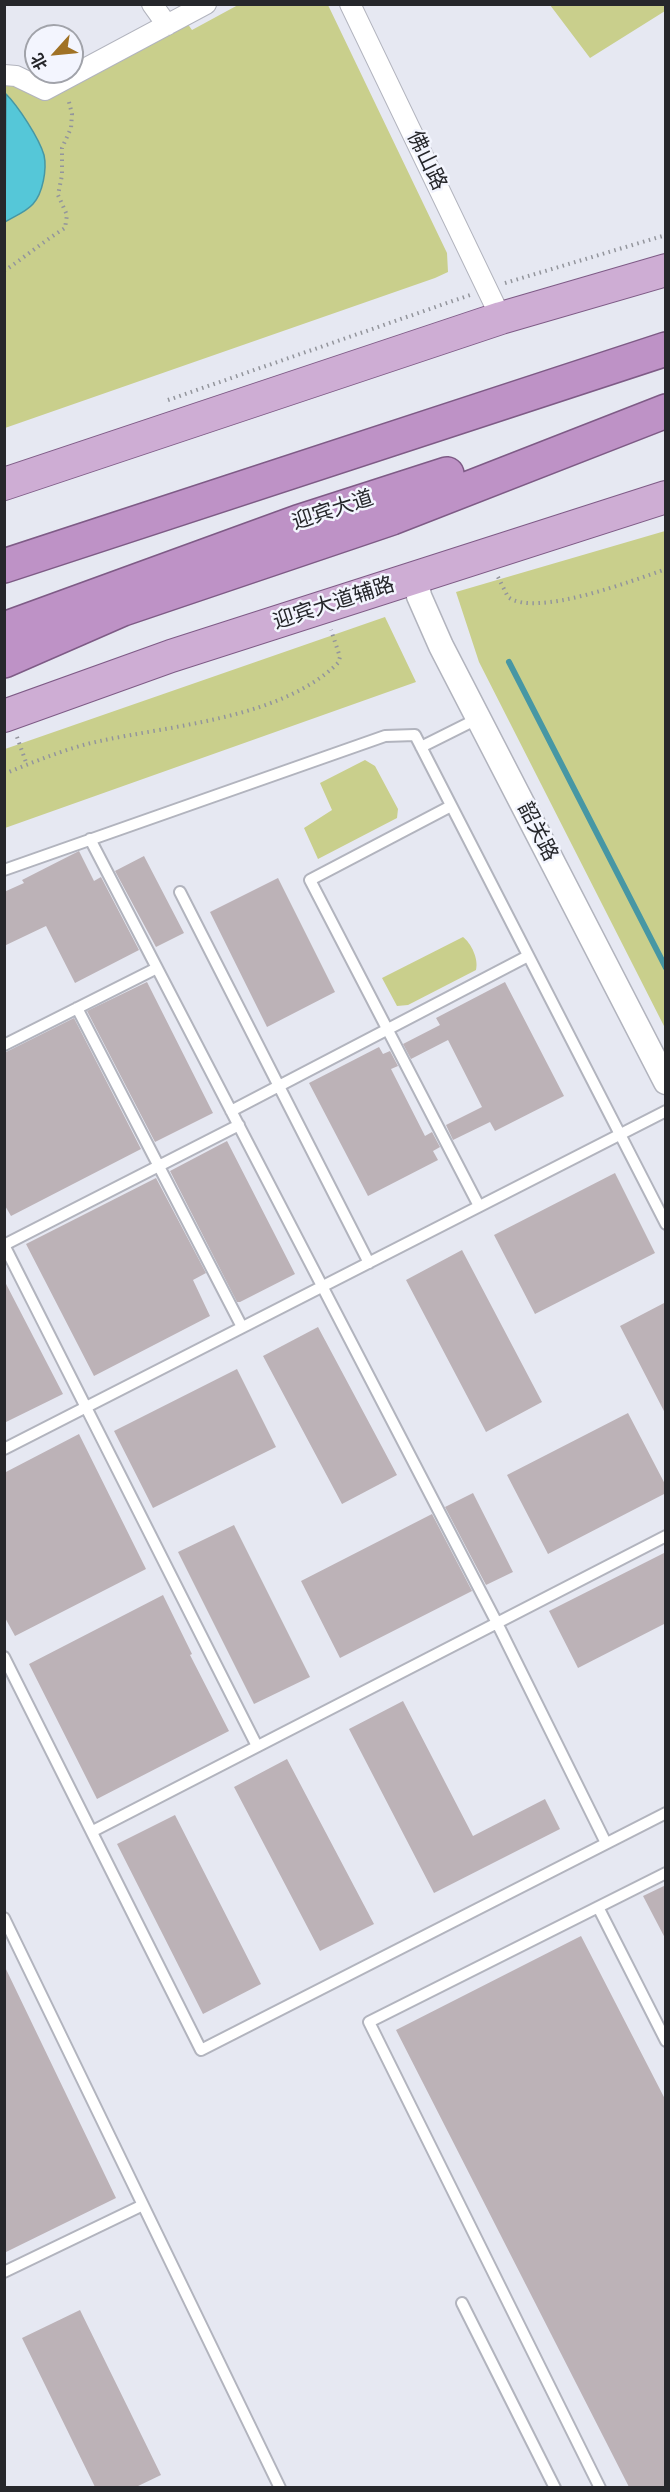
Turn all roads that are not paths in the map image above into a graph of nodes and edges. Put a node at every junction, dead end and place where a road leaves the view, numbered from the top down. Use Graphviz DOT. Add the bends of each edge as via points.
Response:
graph roads {
  1 [pos="152,4"];
  2 [pos="206,4"];
  3 [pos="350,4"];
  4 [pos="167,25"];
  5 [pos="4,75"];
  6 [pos="666,270"];
  7 [pos="501,318"];
  8 [pos="666,348"];
  9 [pos="666,405"];
  10 [pos="666,411"];
  11 [pos="4,484"];
  12 [pos="666,497"];
  13 [pos="4,545"];
  14 [pos="4,566"];
  15 [pos="416,578"];
  16 [pos="4,629"];
  17 [pos="4,661"];
  18 [pos="479,718"];
  19 [pos="11,726"];
  20 [pos="421,747"];
  21 [pos="451,806"];
  22 [pos="90,839"];
  23 [pos="4,870"];
  24 [pos="180,892"];
  25 [pos="528,956"];
  26 [pos="157,968"];
  27 [pos="77,1008"];
  28 [pos="387,1029"];
  29 [pos="4,1045"];
  30 [pos="666,1082"];
  31 [pos="278,1086"];
  32 [pos="231,1111"];
  33 [pos="666,1111"];
  34 [pos="239,1125"];
  35 [pos="620,1134"];
  36 [pos="159,1166"];
  37 [pos="479,1206"];
  38 [pos="666,1224"];
  39 [pos="4,1245"];
  40 [pos="369,1263"];
  41 [pos="323,1286"];
  42 [pos="242,1327"];
  43 [pos="86,1407"];
  44 [pos="4,1449"];
  45 [pos="666,1536"];
  46 [pos="497,1623"];
  47 [pos="4,1657"];
  48 [pos="257,1746"];
  49 [pos="666,1813"];
  50 [pos="93,1831"];
  51 [pos="606,1843"];
  52 [pos="666,1873"];
  53 [pos="598,1906"];
  54 [pos="4,1918"];
  55 [pos="666,2041"];
  56 [pos="143,2205"];
  57 [pos="4,2272"];
  58 [pos="462,2303"];
  59 [pos="276,2486"];
  60 [pos="555,2487"];
  61 [pos="600,2487"];
  1 -- 4 [label="street"];
  2 -- 4 [label="street"];
  3 -- 7 [label="street, 佛山路"];
  4 -- 5 [label="street" via="45,90 16,76"];
  6 -- 7 [label="main road"];
  7 -- 11 [label="main road"];
  8 -- 13 [label="highway" via="284,456"];
  8 -- 14 [label="highway"];
  9 -- 16 [label="highway, 迎宾大道" via="298,522"];
  10 -- 17 [label="highway" via="392,518 123,609"];
  12 -- 15 [label="main road, 迎宾大道辅路"];
  15 -- 18 [label="street, 韶关路" via="433,626"];
  15 -- 19 [label="main road, 迎宾大道辅路" via="171,656"];
  18 -- 20 [label="lane"];
  18 -- 30 [label="street, 韶关路"];
  20 -- 21 [label="lane"];
  20 -- 22 [label="lane" via="415,735 385,736"];
  21 -- 25 [label="lane"];
  21 -- 28 [label="lane" via="310,879"];
  22 -- 23 [label="lane"];
  22 -- 26 [label="lane"];
  24 -- 31 [label="lane"];
  25 -- 28 [label="lane"];
  25 -- 35 [label="lane"];
  26 -- 27 [label="lane"];
  26 -- 32 [label="lane"];
  27 -- 29 [label="lane"];
  27 -- 36 [label="lane"];
  28 -- 31 [label="lane"];
  28 -- 37 [label="lane"];
  31 -- 32 [label="lane"];
  31 -- 40 [label="lane"];
  32 -- 34 [label="lane"];
  33 -- 35 [label="lane"];
  34 -- 36 [label="lane"];
  34 -- 41 [label="lane"];
  35 -- 37 [label="lane"];
  35 -- 38 [label="lane"];
  36 -- 39 [label="lane"];
  36 -- 42 [label="lane"];
  37 -- 40 [label="lane"];
  39 -- 43 [label="lane"];
  40 -- 41 [label="lane"];
  41 -- 42 [label="lane"];
  41 -- 46 [label="lane"];
  42 -- 43 [label="lane"];
  43 -- 44 [label="lane"];
  43 -- 48 [label="lane"];
  45 -- 46 [label="lane"];
  46 -- 48 [label="lane"];
  46 -- 51 [label="lane"];
  47 -- 50 [label="lane"];
  48 -- 50 [label="lane"];
  49 -- 51 [label="lane"];
  50 -- 51 [label="lane" via="201,2050"];
  52 -- 53 [label="lane"];
  53 -- 55 [label="lane"];
  53 -- 61 [label="lane" via="369,2022"];
  54 -- 56 [label="lane"];
  56 -- 57 [label="lane"];
  56 -- 59 [label="lane"];
  58 -- 60 [label="lane"];
}
